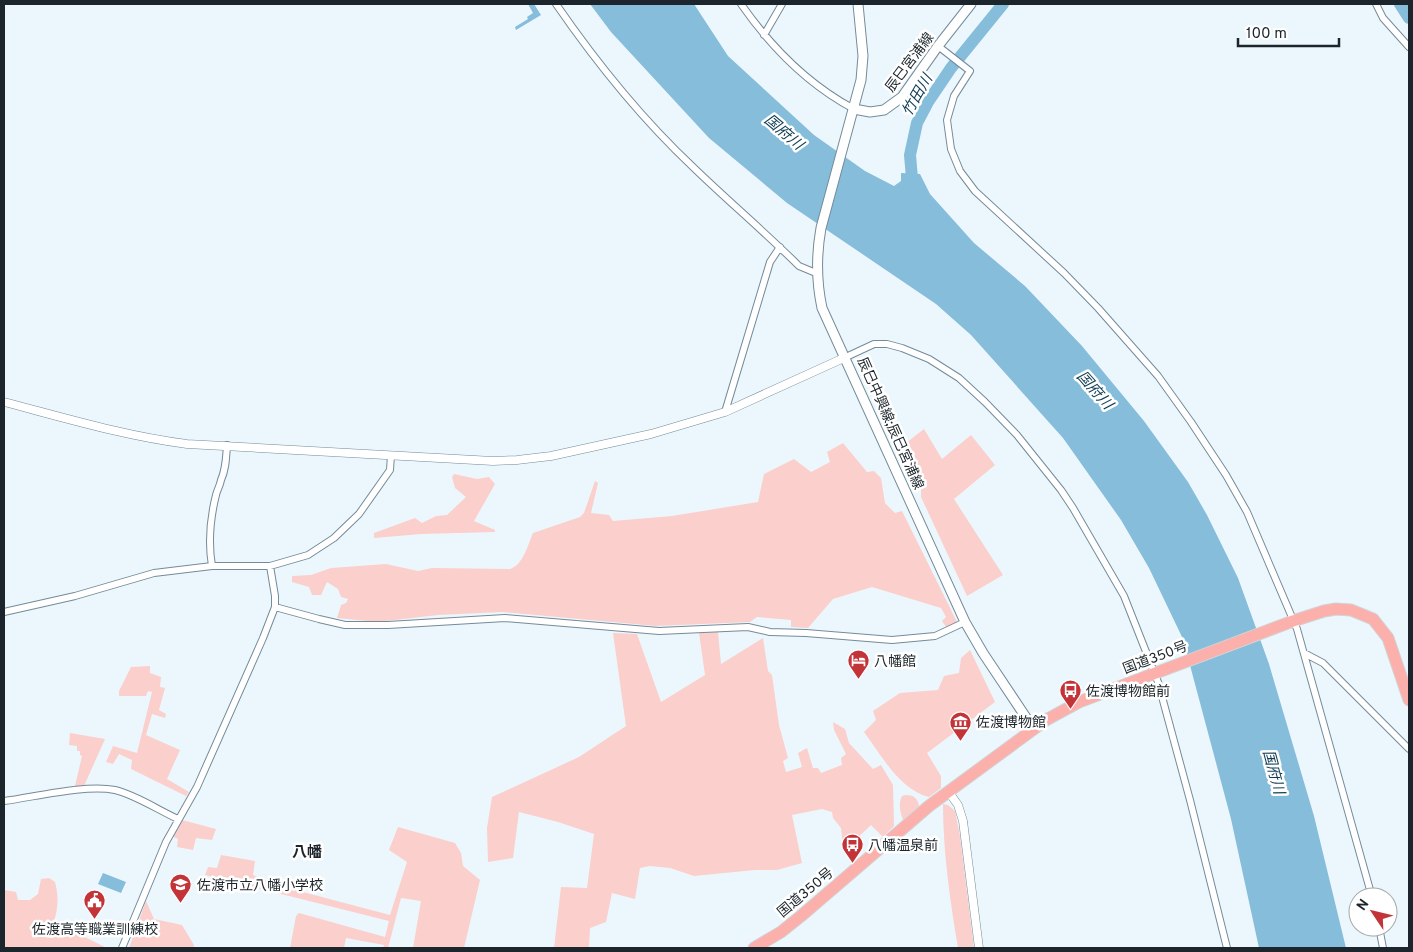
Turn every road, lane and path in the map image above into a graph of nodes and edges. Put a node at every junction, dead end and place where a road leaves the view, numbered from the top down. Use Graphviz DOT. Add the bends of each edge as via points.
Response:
graph roads {
  1 [pos="556,4"];
  2 [pos="741,4"];
  3 [pos="782,4"];
  4 [pos="858,4"];
  5 [pos="971,4"];
  6 [pos="1376,4"];
  7 [pos="764,34"];
  8 [pos="1409,47"];
  9 [pos="940,48"];
  10 [pos="854,109"];
  11 [pos="780,247"];
  12 [pos="816,270"];
  13 [pos="846,357"];
  14 [pos="4,402"];
  15 [pos="725,412"];
  16 [pos="227,446"];
  17 [pos="392,455"];
  18 [pos="212,566"];
  19 [pos="270,566"];
  20 [pos="275,607"];
  21 [pos="4,612"];
  22 [pos="965,622"];
  23 [pos="1291,622"];
  24 [pos="1304,653"];
  25 [pos="1156,672"];
  26 [pos="1409,700"];
  27 [pos="1033,728"];
  28 [pos="1409,749"];
  29 [pos="948,791"];
  30 [pos="4,801"];
  31 [pos="178,819"];
  32 [pos="1369,887"];
  33 [pos="122,948"];
  34 [pos="754,948"];
  35 [pos="979,948"];
  36 [pos="1227,948"];
  1 -- 11 [label="street" via="582,43 640,111 692,166"];
  2 -- 7 [label="street"];
  3 -- 7 [label="street"];
  4 -- 10 [label="main road, 辰巳中興線;辰巳宮浦線" via="863,56"];
  5 -- 9 [label="main road, 辰巳宮浦線"];
  6 -- 8 [label="street" via="1383,18"];
  7 -- 10 [label="street" via="777,51 814,84"];
  9 -- 10 [label="main road, 辰巳宮浦線" via="902,97 891,106 870,112"];
  9 -- 23 [label="street" via="970,71 954,96 947,120 951,148 960,171 975,191 1098,308 1158,376 1192,422 1246,512"];
  10 -- 12 [label="main road, 辰巳中興線;辰巳宮浦線" via="821,228"];
  11 -- 12 [label="street" via="799,266"];
  11 -- 15 [label="street" via="770,262"];
  12 -- 13 [label="main road, 辰巳中興線;辰巳宮浦線" via="822,308"];
  13 -- 15 [label="street"];
  13 -- 22 [label="main road, 辰巳中興線;辰巳宮浦線"];
  13 -- 25 [label="street" via="874,344 902,348 946,368 985,402 1017,435 1073,508 1124,596"];
  14 -- 16 [label="street" via="143,437"];
  15 -- 17 [label="street" via="651,434 551,456 493,461"];
  16 -- 17 [label="street"];
  16 -- 18 [label="street" via="212,515 209,546"];
  17 -- 19 [label="street" via="390,470 350,524 308,556"];
  18 -- 19 [label="street"];
  18 -- 21 [label="street" via="154,573"];
  19 -- 20 [label="street"];
  20 -- 22 [label="street" via="345,625 505,618 659,631 748,627 770,632 892,640 935,636"];
  20 -- 31 [label="street" via="197,788"];
  22 -- 27 [label="main road, 辰巳中興線;辰巳宮浦線"];
  23 -- 24 [label="street"];
  23 -- 25 [label="highway, 国道350号"];
  23 -- 26 [label="highway, 国道350号" via="1336,608 1351,610 1373,620 1388,638"];
  24 -- 28 [label="street" via="1323,663"];
  24 -- 32 [label="street"];
  25 -- 27 [label="highway, 国道350号" via="1079,702"];
  25 -- 36 [label="street"];
  27 -- 29 [label="highway, 国道350号"];
  29 -- 34 [label="highway, 国道350号" via="801,916"];
  29 -- 35 [label="street" via="958,805 963,821"];
  30 -- 31 [label="street" via="86,789 109,790 128,795"];
  31 -- 33 [label="street"];
}
